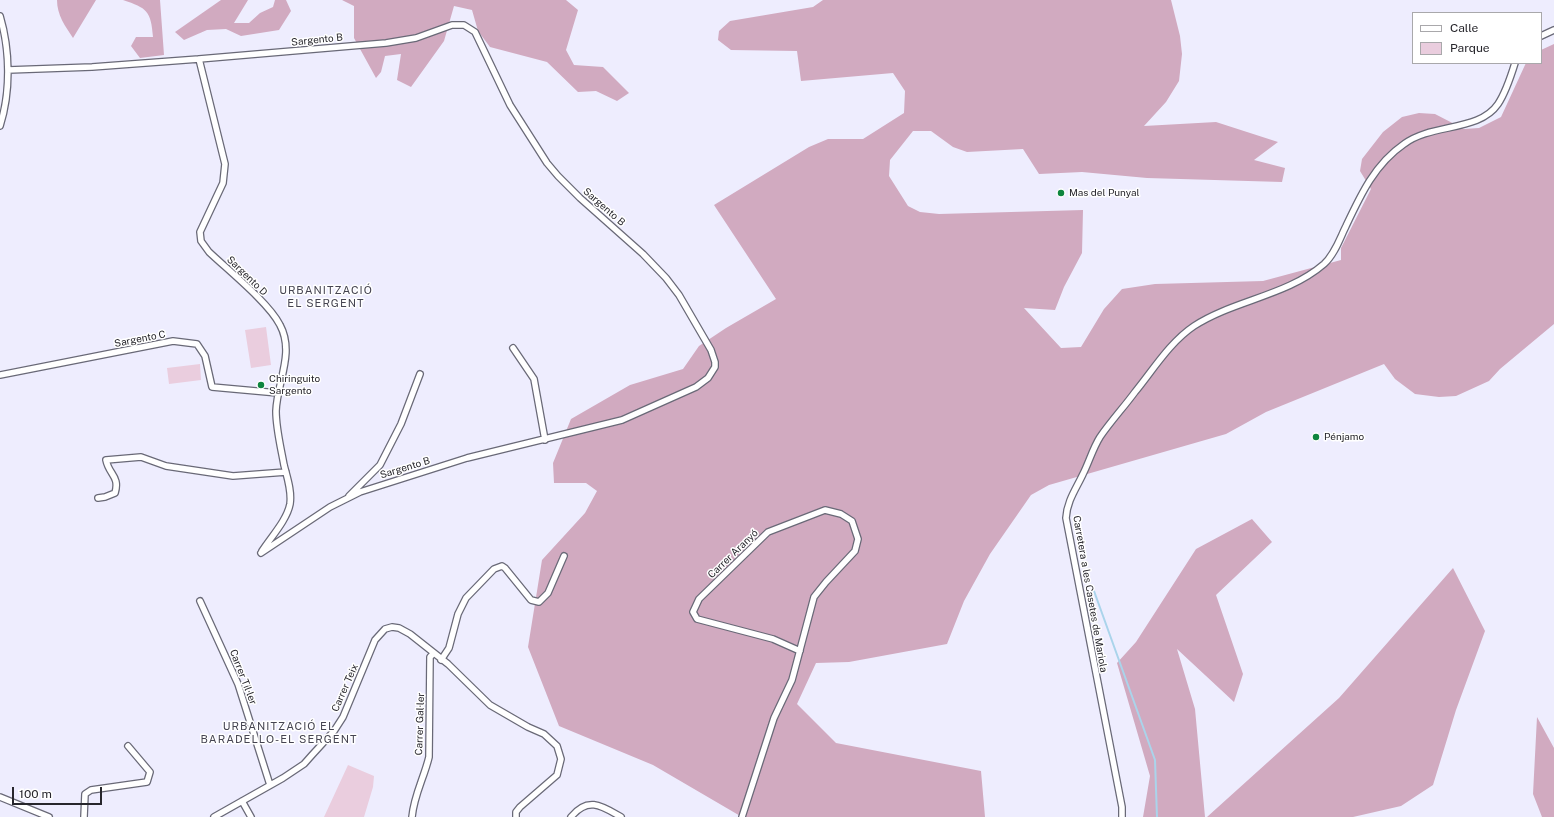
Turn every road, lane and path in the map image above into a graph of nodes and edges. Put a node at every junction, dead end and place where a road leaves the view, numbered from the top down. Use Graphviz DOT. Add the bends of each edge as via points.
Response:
graph roads {
  1 [pos="0,16"];
  2 [pos="1554,30"];
  3 [pos="1542,36"];
  4 [pos="199,59"];
  5 [pos="1515,64"];
  6 [pos="8,70"];
  7 [pos="0,126"];
  8 [pos="513,348"];
  9 [pos="420,374"];
  10 [pos="0,375"];
  11 [pos="278,393"];
  12 [pos="545,440"];
  13 [pos="286,472"];
  14 [pos="98,498"];
  15 [pos="346,499"];
  16 [pos="261,553"];
  17 [pos="564,556"];
  18 [pos="200,601"];
  19 [pos="800,651"];
  20 [pos="431,652"];
  21 [pos="441,660"];
  22 [pos="128,746"];
  23 [pos="270,785"];
  24 [pos="0,796"];
  25 [pos="242,801"];
  26 [pos="49,817"];
  27 [pos="84,817"];
  28 [pos="214,817"];
  29 [pos="251,817"];
  30 [pos="412,817"];
  31 [pos="516,817"];
  32 [pos="571,817"];
  33 [pos="621,817"];
  34 [pos="742,817"];
  35 [pos="1122,817"];
  1 -- 6 [label="street" via="6,39"];
  2 -- 3 [label="street"];
  4 -- 6 [label="street, Sargento B"];
  4 -- 11 [label="street, Sargento D" via="221,144 225,171 218,195 200,232 201,241 209,252 270,310 280,325 286,351"];
  4 -- 12 [label="street, Sargento B" via="405,40 452,25 464,25 475,32 510,105 547,163 580,198 644,254 666,278 690,311 715,362 715,367 708,378 687,392 614,423"];
  5 -- 35 [label="street, Carretera a les Casetes de Mariola" via="1498,104 1489,113 1470,123 1431,130 1418,136 1405,143 1380,165 1360,196 1326,262 1304,278 1219,313 1193,327 1170,347 1099,438 1068,503 1066,518"];
  6 -- 7 [label="street"];
  8 -- 12 [label="street" via="534,379"];
  9 -- 15 [label="street" via="380,465"];
  10 -- 11 [label="street, Sargento C" via="173,341 197,344 205,356 212,387"];
  11 -- 13 [label="street, Sargento D" via="277,427"];
  12 -- 15 [label="street, Sargento B" via="467,458 360,492"];
  13 -- 14 [label="street" via="233,476 166,466 141,457 106,460 117,485 114,492"];
  13 -- 16 [label="street, Sargento D" via="290,491 289,506"];
  15 -- 16 [label="street, Sargento B"];
  17 -- 21 [label="street" via="548,593 539,602 531,600 505,568 502,566 494,569 468,594 449,648"];
  18 -- 23 [label="street, Carrer Til·ler" via="238,684"];
  19 -- 19 [label="street, Carrer Aranyó" via="773,639 697,619 693,612 700,599 768,532 825,510 841,514 852,521 858,539 855,552 814,597"];
  19 -- 34 [label="street, Carrer Aranyó" via="792,680 774,718"];
  20 -- 21 [label="street"];
  20 -- 23 [label="street, Carrer Teix" via="399,628 385,629 380,633 374,640 343,717 334,731 304,764"];
  20 -- 30 [label="street, Carrer Gal·ler" via="429,757 415,797"];
  21 -- 31 [label="street" via="490,705 551,739 560,753 560,769 557,775 520,807"];
  22 -- 27 [label="street" via="150,772 147,782 91,790 85,794"];
  23 -- 25 [label="street, Carrer Teix"];
  24 -- 26 [label="street"];
  25 -- 28 [label="street, Carrer Teix"];
  25 -- 29 [label="street"];
  32 -- 33 [label="street" via="589,804 602,807"];
}
